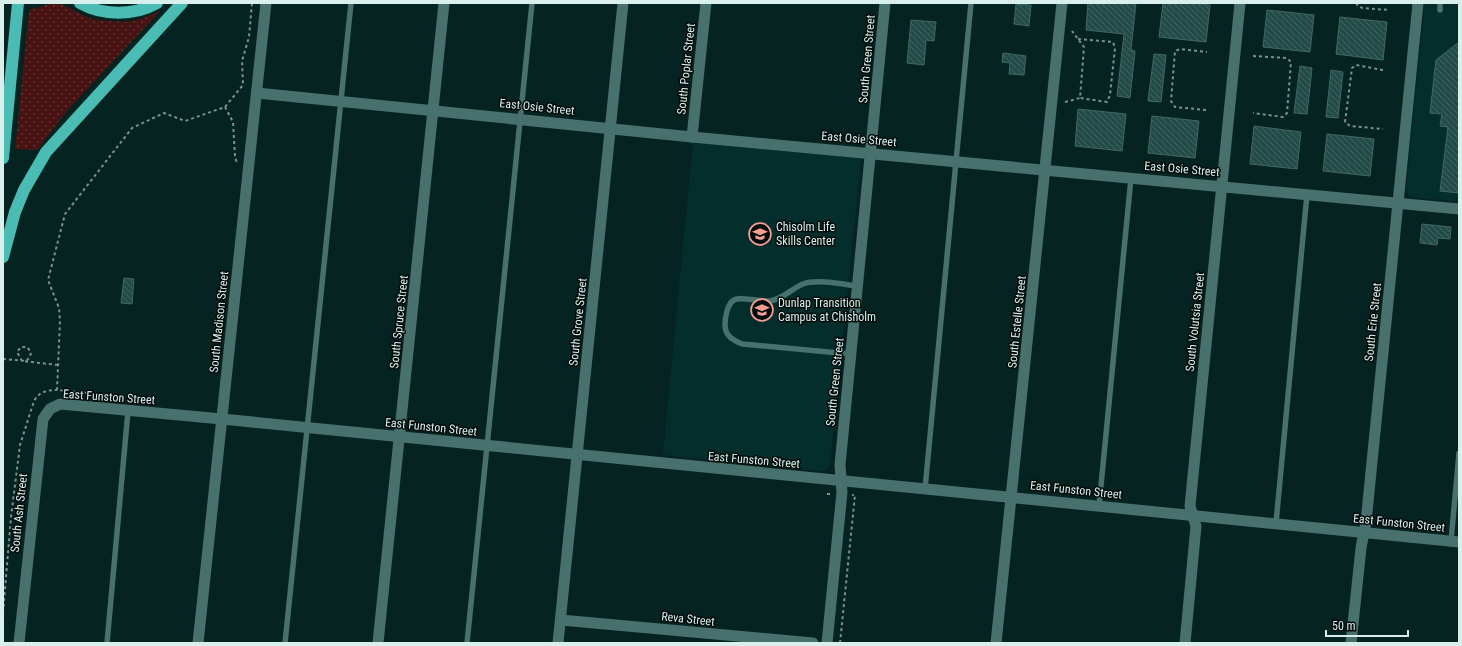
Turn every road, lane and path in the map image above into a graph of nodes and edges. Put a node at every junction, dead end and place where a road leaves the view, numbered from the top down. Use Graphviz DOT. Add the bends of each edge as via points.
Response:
graph roads {
  1 [pos="18,3"];
  2 [pos="80,3"];
  3 [pos="158,3"];
  4 [pos="182,3"];
  5 [pos="252,3"];
  6 [pos="266,3"];
  7 [pos="351,3"];
  8 [pos="444,3"];
  9 [pos="532,3"];
  10 [pos="623,3"];
  11 [pos="706,3"];
  12 [pos="885,3"];
  13 [pos="971,3"];
  14 [pos="1062,3"];
  15 [pos="1240,3"];
  16 [pos="1358,3"];
  17 [pos="1418,3"];
  18 [pos="1440,3"];
  19 [pos="1389,10"];
  20 [pos="1440,10"];
  21 [pos="1072,31"];
  22 [pos="1078,39"];
  23 [pos="1207,52"];
  24 [pos="1253,56"];
  25 [pos="1383,70"];
  26 [pos="257,93"];
  27 [pos="1080,98"];
  28 [pos="342,101"];
  29 [pos="1065,102"];
  30 [pos="225,107"];
  31 [pos="433,110"];
  32 [pos="1206,110"];
  33 [pos="1253,113"];
  34 [pos="520,119"];
  35 [pos="610,128"];
  36 [pos="1383,129"];
  37 [pos="692,137"];
  38 [pos="871,153"];
  39 [pos="3,158"];
  40 [pos="956,161"];
  41 [pos="1045,169"];
  42 [pos="249,170"];
  43 [pos="1131,178"];
  44 [pos="1222,186"];
  45 [pos="1307,194"];
  46 [pos="1398,203"];
  47 [pos="1459,208"];
  48 [pos="3,257"];
  49 [pos="857,286"];
  50 [pos="850,354"];
  51 [pos="3,359"];
  52 [pos="58,365"];
  53 [pos="57,390"];
  54 [pos="117,396"];
  55 [pos="48,411"];
  56 [pos="128,411"];
  57 [pos="222,419"];
  58 [pos="307,428"];
  59 [pos="400,437"];
  60 [pos="487,446"];
  61 [pos="1459,453"];
  62 [pos="577,455"];
  63 [pos="841,481"];
  64 [pos="925,489"];
  65 [pos="1012,497"];
  66 [pos="1099,506"];
  67 [pos="1193,515"];
  68 [pos="1276,523"];
  69 [pos="1364,532"];
  70 [pos="1455,541"];
  71 [pos="3,613"];
  72 [pos="561,620"];
  73 [pos="19,643"];
  74 [pos="107,643"];
  75 [pos="198,643"];
  76 [pos="285,643"];
  77 [pos="378,643"];
  78 [pos="467,643"];
  79 [pos="558,643"];
  80 [pos="813,643"];
  81 [pos="827,643"];
  82 [pos="996,643"];
  83 [pos="1185,643"];
  84 [pos="1351,643"];
  1 -- 39 [label="highway"];
  2 -- 3 [label="highway" via="88,8 129,13"];
  4 -- 48 [label="highway" via="46,152 24,190 15,212"];
  5 -- 30 [label="path" via="249,37 242,61 243,85"];
  6 -- 26 [label="street, South Madison Street"];
  7 -- 28 [label="lane"];
  8 -- 31 [label="street, South Spruce Street"];
  9 -- 34 [label="lane"];
  10 -- 35 [label="street, South Grove Street"];
  11 -- 37 [label="street, South Poplar Street"];
  12 -- 38 [label="street, South Green Street"];
  13 -- 40 [label="lane"];
  14 -- 41 [label="street, South Estelle Street"];
  15 -- 44 [label="street, South Volutsia Street"];
  16 -- 19 [label="path" via="1357,6 1362,8"];
  17 -- 46 [label="street, South Erie Street"];
  18 -- 20 [label="lane"];
  21 -- 22 [label="path"];
  22 -- 27 [label="path" via="1084,47"];
  22 -- 27 [label="path" via="1113,42 1115,48 1107,102"];
  23 -- 32 [label="path" via="1180,49 1175,51 1172,101 1175,107"];
  24 -- 33 [label="path" via="1287,58 1291,62 1287,113 1283,118"];
  25 -- 36 [label="path" via="1356,65 1352,68 1345,122 1350,126"];
  26 -- 28 [label="street, East Osie Street"];
  26 -- 42 [label="street, South Madison Street"];
  27 -- 29 [label="path"];
  28 -- 31 [label="street, East Osie Street"];
  28 -- 58 [label="lane"];
  30 -- 42 [label="path" via="233,122 238,166"];
  30 -- 52 [label="path" via="185,121 164,113 132,128 65,214 48,280 59,308"];
  31 -- 34 [label="street, East Osie Street"];
  31 -- 59 [label="street, South Spruce Street"];
  34 -- 35 [label="street, East Osie Street"];
  34 -- 60 [label="lane"];
  35 -- 37 [label="street, East Osie Street"];
  35 -- 62 [label="street, South Grove Street"];
  37 -- 38 [label="street, East Osie Street"];
  38 -- 40 [label="street, East Osie Street"];
  38 -- 49 [label="street, South Green Street"];
  40 -- 41 [label="street, East Osie Street"];
  40 -- 64 [label="lane"];
  41 -- 43 [label="street, East Osie Street"];
  41 -- 65 [label="street, South Estelle Street"];
  42 -- 57 [label="street, South Madison Street"];
  43 -- 44 [label="street, East Osie Street"];
  43 -- 66 [label="lane"];
  44 -- 45 [label="street, East Osie Street"];
  44 -- 67 [label="street, South Volutsia Street" via="1190,506"];
  45 -- 46 [label="street, East Osie Street"];
  45 -- 68 [label="lane"];
  46 -- 47 [label="street, East Osie Street"];
  46 -- 69 [label="street, South Erie Street"];
  49 -- 50 [label="street, South Green Street"];
  49 -- 50 [label="lane" via="812,282 803,284 772,301 737,299 732,301 729,307 725,326 729,337 742,344"];
  50 -- 63 [label="street, South Green Street" via="839,470"];
  51 -- 52 [label="path" via="26,361 30,358 31,352 27,347 21,347 17,352 19,357 22,361"];
  52 -- 53 [label="path"];
  53 -- 54 [label="path"];
  53 -- 71 [label="path" via="47,390 38,395 20,445"];
  55 -- 56 [label="street, East Funston Street" via="60,404"];
  55 -- 73 [label="street, South Ash Street" via="43,419"];
  56 -- 57 [label="street, East Funston Street"];
  56 -- 74 [label="lane"];
  57 -- 58 [label="street, East Funston Street"];
  57 -- 75 [label="street, South Madison Street"];
  58 -- 59 [label="street, East Funston Street"];
  58 -- 76 [label="lane"];
  59 -- 60 [label="street, East Funston Street"];
  59 -- 77 [label="street, South Spruce Street"];
  60 -- 62 [label="street, East Funston Street"];
  60 -- 78 [label="lane"];
  61 -- 70 [label="lane"];
  62 -- 63 [label="street, East Funston Street"];
  62 -- 72 [label="street, South Grove Street"];
  63 -- 64 [label="street, East Funston Street"];
  63 -- 81 [label="street, South Green Street"];
  64 -- 65 [label="street, East Funston Street"];
  65 -- 66 [label="street, East Funston Street"];
  65 -- 82 [label="street, South Estelle Street"];
  66 -- 67 [label="street, East Funston Street"];
  67 -- 68 [label="street, East Funston Street"];
  67 -- 83 [label="street, South Volutsia Street" via="1196,526"];
  68 -- 69 [label="street, East Funston Street"];
  69 -- 70 [label="street, East Funston Street"];
  69 -- 84 [label="street, South Erie Street"];
  72 -- 79 [label="street, South Grove Street"];
  72 -- 80 [label="street, Reva Street"];
}
